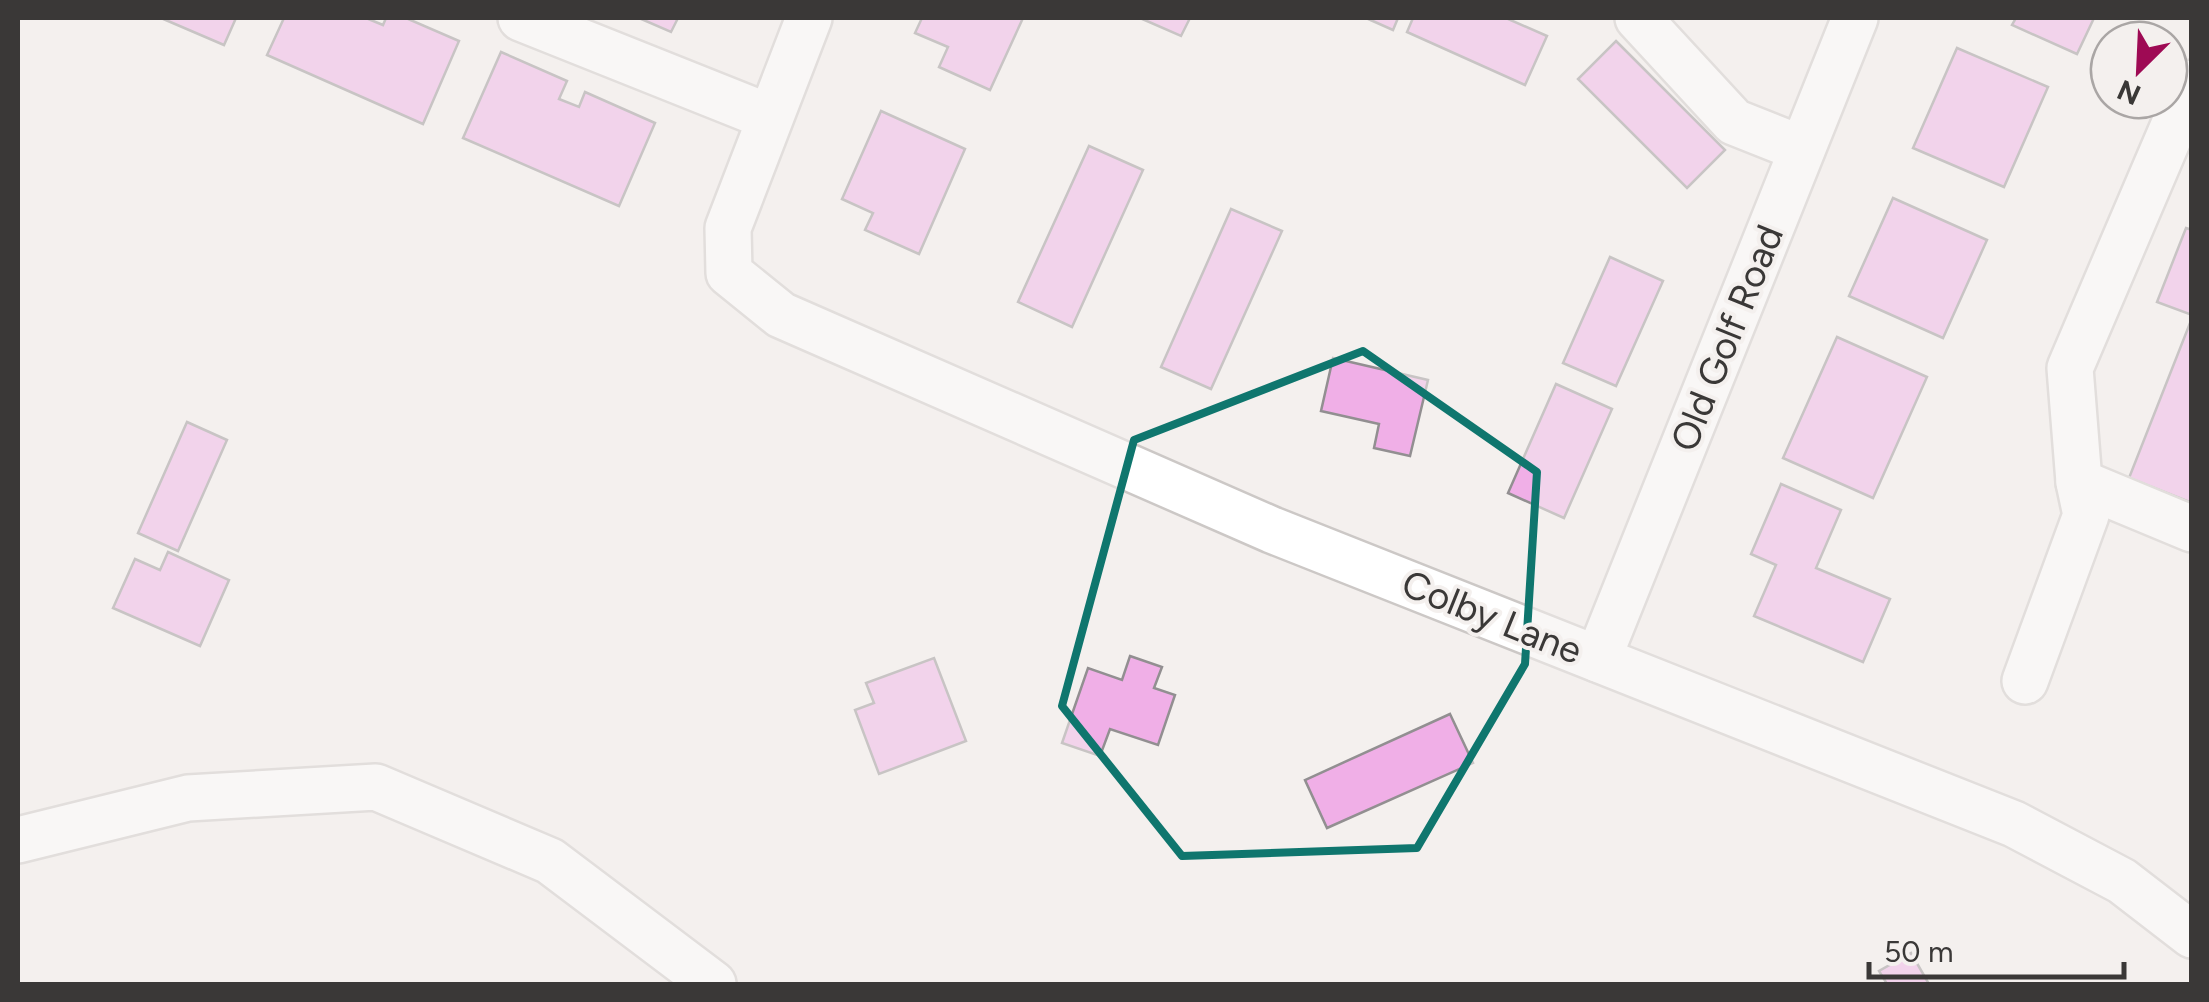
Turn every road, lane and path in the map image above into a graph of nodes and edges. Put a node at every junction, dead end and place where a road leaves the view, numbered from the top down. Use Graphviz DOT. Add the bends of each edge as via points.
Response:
graph roads {
  1 [pos="521,18"];
  2 [pos="809,18"];
  3 [pos="1638,18"];
  4 [pos="1855,18"];
  5 [pos="2192,82"];
  6 [pos="769,117"];
  7 [pos="1802,149"];
  8 [pos="2079,482"];
  9 [pos="2192,530"];
  10 [pos="1598,658"];
  11 [pos="2025,681"];
  12 [pos="18,840"];
  13 [pos="2192,936"];
  14 [pos="704,983"];
  1 -- 6 [label="street"];
  2 -- 6 [label="street"];
  3 -- 7 [label="street" via="1734,122"];
  4 -- 7 [label="street, Old Golf Road"];
  5 -- 8 [label="street" via="2070,368"];
  6 -- 10 [label="street, Colby Lane" via="728,228 729,273 782,314 1272,530"];
  7 -- 10 [label="street, Old Golf Road"];
  8 -- 9 [label="street"];
  8 -- 11 [label="street" via="2086,514"];
  10 -- 13 [label="street, Colby Lane" via="2014,824 2122,881"];
  12 -- 14 [label="street" via="188,798 376,786 550,861"];
}
